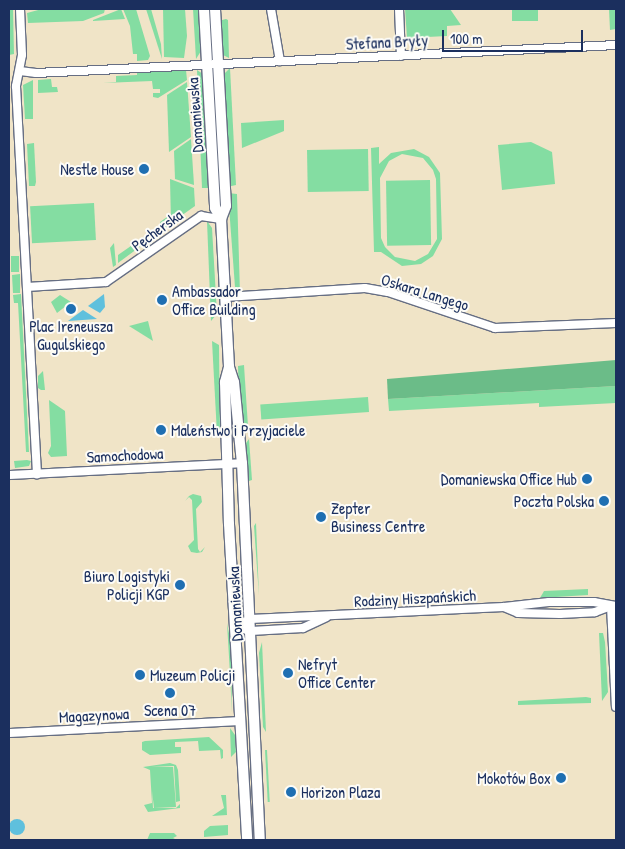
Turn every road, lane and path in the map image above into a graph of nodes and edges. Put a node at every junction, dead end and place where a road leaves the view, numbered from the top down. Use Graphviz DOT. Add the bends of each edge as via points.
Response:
graph roads {
  1 [pos="20,9"];
  2 [pos="204,9"];
  3 [pos="215,9"];
  4 [pos="271,9"];
  5 [pos="399,9"];
  6 [pos="616,44"];
  7 [pos="401,56"];
  8 [pos="280,61"];
  9 [pos="207,64"];
  10 [pos="218,64"];
  11 [pos="20,71"];
  12 [pos="221,219"];
  13 [pos="27,287"];
  14 [pos="226,297"];
  15 [pos="616,323"];
  16 [pos="229,367"];
  17 [pos="242,463"];
  18 [pos="228,464"];
  19 [pos="37,474"];
  20 [pos="9,475"];
  21 [pos="614,606"];
  22 [pos="504,607"];
  23 [pos="328,616"];
  24 [pos="250,619"];
  25 [pos="235,627"];
  26 [pos="251,631"];
  27 [pos="616,707"];
  28 [pos="241,721"];
  29 [pos="9,733"];
  30 [pos="247,840"];
  31 [pos="260,840"];
  1 -- 11 [label="street"];
  2 -- 9 [label="street, Domaniewska"];
  3 -- 10 [label="street, Domaniewska"];
  4 -- 8 [label="street"];
  5 -- 7 [label="street"];
  6 -- 7 [label="street, Stefana Bryły"];
  7 -- 8 [label="street, Stefana Bryły"];
  8 -- 10 [label="street, Stefana Bryły"];
  9 -- 10 [label="street, Stefana Bryły"];
  9 -- 11 [label="street, Stefana Bryły" via="36,73"];
  9 -- 12 [label="street, Domaniewska" via="216,208"];
  10 -- 12 [label="street, Domaniewska" via="226,206"];
  11 -- 13 [label="street" via="16,86"];
  12 -- 13 [label="street, Pęcherska" via="200,216 113,279 99,284"];
  12 -- 14 [label="street, Domaniewska"];
  13 -- 19 [label="street"];
  14 -- 15 [label="street, Oskara Langego" via="365,288 388,292 495,328"];
  14 -- 16 [label="street, Domaniewska"];
  16 -- 17 [label="street, Domaniewska" via="234,382"];
  16 -- 18 [label="street, Domaniewska" via="225,382"];
  17 -- 18 [label="street, Samochodowa"];
  17 -- 24 [label="street, Domaniewska"];
  18 -- 19 [label="street, Samochodowa"];
  18 -- 25 [label="street, Domaniewska"];
  19 -- 20 [label="street, Samochodowa"];
  21 -- 22 [label="street, Rodziny Hiszpańskich" via="594,602 549,602"];
  21 -- 22 [label="street, Rodziny Hiszpańskich" via="595,612 560,614 518,613"];
  21 -- 27 [label="street"];
  22 -- 23 [label="street, Rodziny Hiszpańskich"];
  23 -- 24 [label="street, Rodziny Hiszpańskich"];
  23 -- 26 [label="street, Rodziny Hiszpańskich" via="310,627"];
  24 -- 25 [label="street, Rodziny Hiszpańskich"];
  24 -- 26 [label="street, Domaniewska"];
  25 -- 26 [label="street, Rodziny Hiszpańskich"];
  25 -- 28 [label="street, Domaniewska"];
  26 -- 31 [label="street, Domaniewska"];
  28 -- 29 [label="street, Magazynowa"];
  28 -- 30 [label="street, Domaniewska"];
}
